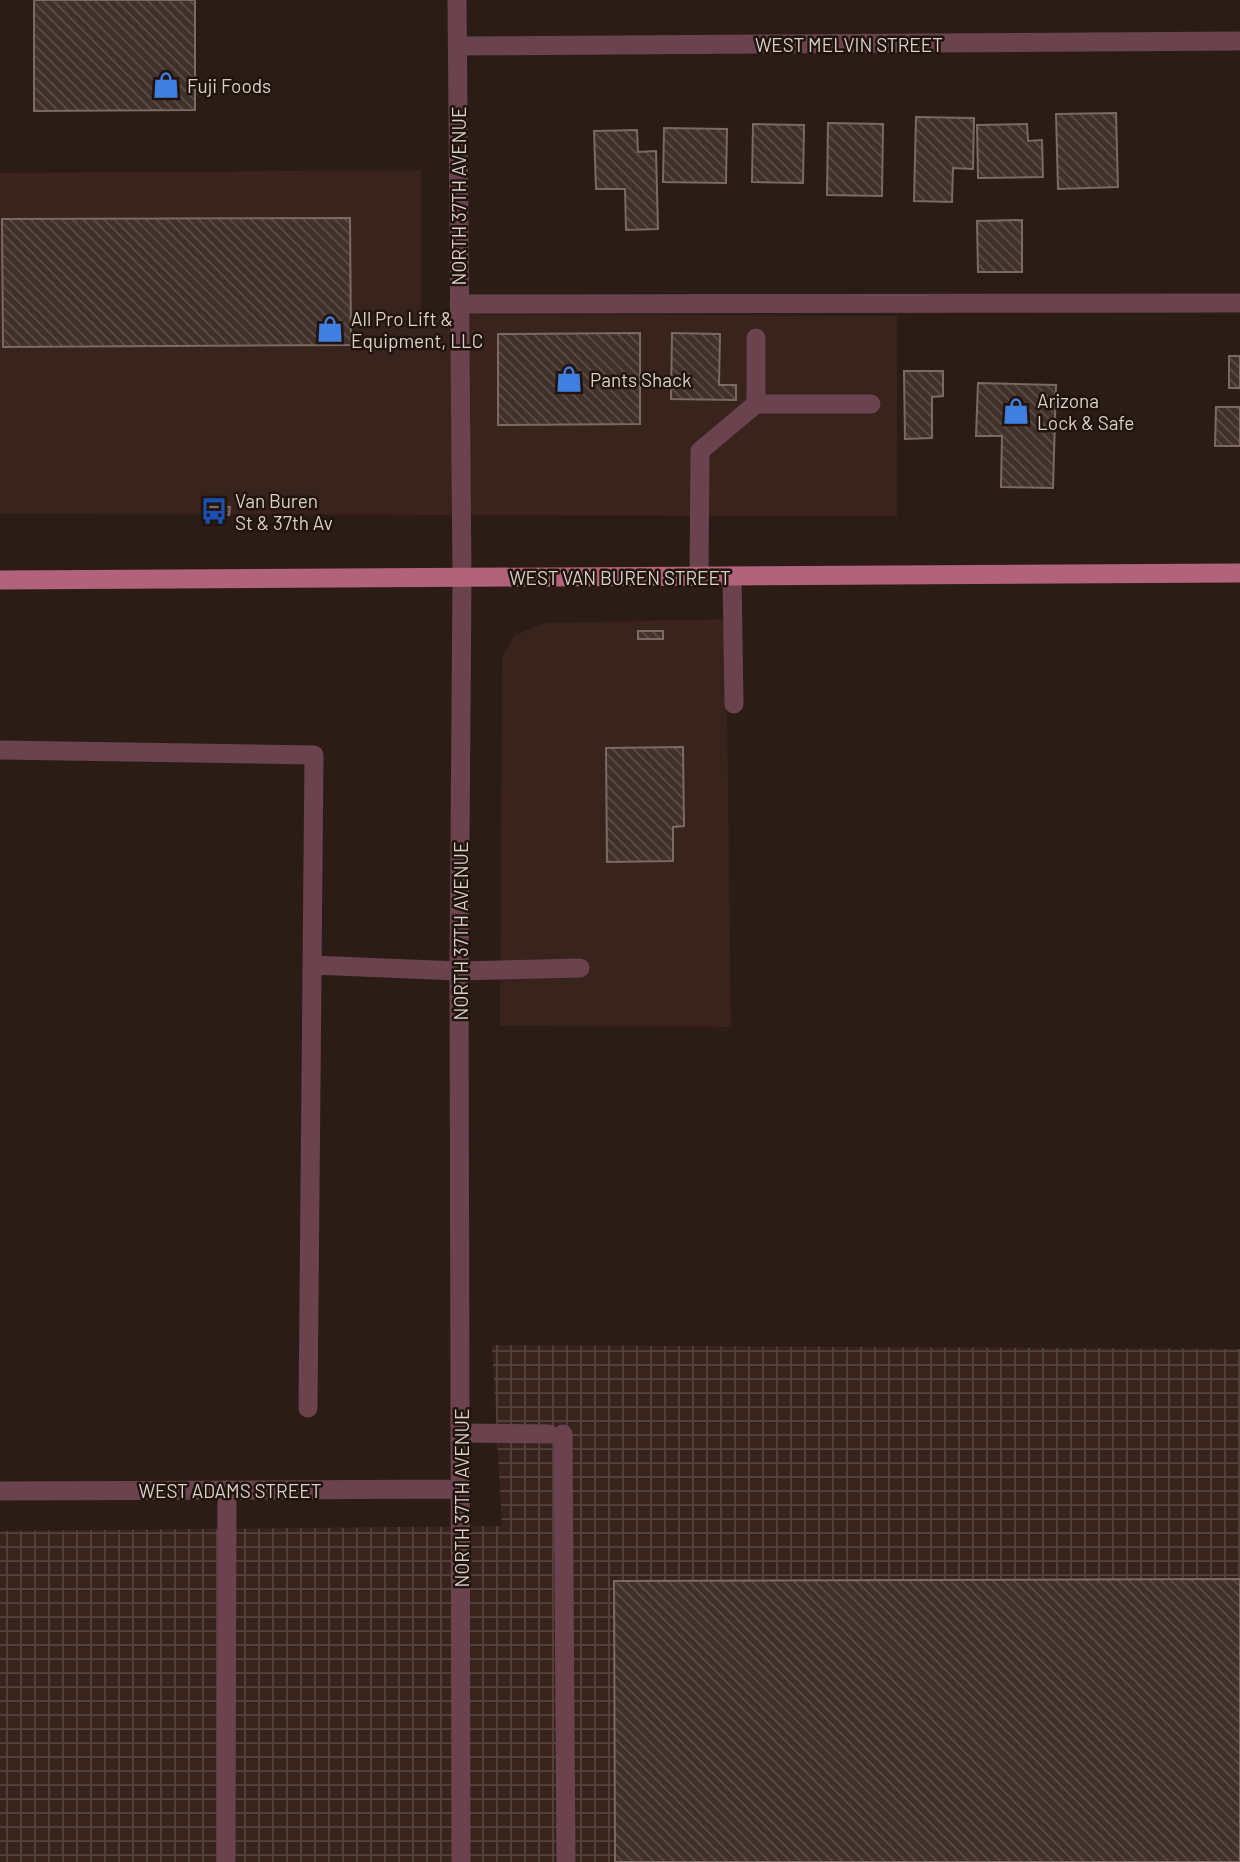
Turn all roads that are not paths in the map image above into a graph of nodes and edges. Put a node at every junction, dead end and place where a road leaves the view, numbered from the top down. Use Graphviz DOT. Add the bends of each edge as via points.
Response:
graph roads {
  1 [pos="457,0"];
  2 [pos="1240,41"];
  3 [pos="457,46"];
  4 [pos="1240,303"];
  5 [pos="459,304"];
  6 [pos="757,338"];
  7 [pos="757,404"];
  8 [pos="870,404"];
  9 [pos="1240,573"];
  10 [pos="699,576"];
  11 [pos="732,576"];
  12 [pos="462,578"];
  13 [pos="0,580"];
  14 [pos="734,704"];
  15 [pos="0,750"];
  16 [pos="312,965"];
  17 [pos="580,968"];
  18 [pos="460,971"];
  19 [pos="308,1408"];
  20 [pos="460,1433"];
  21 [pos="461,1489"];
  22 [pos="227,1490"];
  23 [pos="0,1491"];
  24 [pos="226,1862"];
  25 [pos="461,1862"];
  26 [pos="566,1862"];
  1 -- 3 [label="street, NORTH 37TH AVENUE"];
  2 -- 3 [label="street, WEST MELVIN STREET"];
  3 -- 5 [label="street, NORTH 37TH AVENUE"];
  4 -- 5 [label="street"];
  5 -- 12 [label="street, NORTH 37TH AVENUE"];
  6 -- 7 [label="street"];
  7 -- 8 [label="street"];
  7 -- 10 [label="street" via="700,451"];
  9 -- 11 [label="main road, WEST VAN BUREN STREET"];
  10 -- 11 [label="main road, WEST VAN BUREN STREET"];
  10 -- 12 [label="main road, WEST VAN BUREN STREET"];
  11 -- 14 [label="street"];
  12 -- 13 [label="main road, WEST VAN BUREN STREET"];
  12 -- 18 [label="street, NORTH 37TH AVENUE"];
  15 -- 16 [label="street" via="314,755"];
  16 -- 18 [label="street"];
  16 -- 19 [label="street"];
  17 -- 18 [label="street"];
  18 -- 20 [label="street, NORTH 37TH AVENUE"];
  20 -- 21 [label="street, NORTH 37TH AVENUE"];
  20 -- 26 [label="street" via="556,1434"];
  21 -- 22 [label="street, WEST ADAMS STREET"];
  21 -- 25 [label="street, NORTH 37TH AVENUE"];
  22 -- 23 [label="street, WEST ADAMS STREET"];
  22 -- 24 [label="street"];
}
